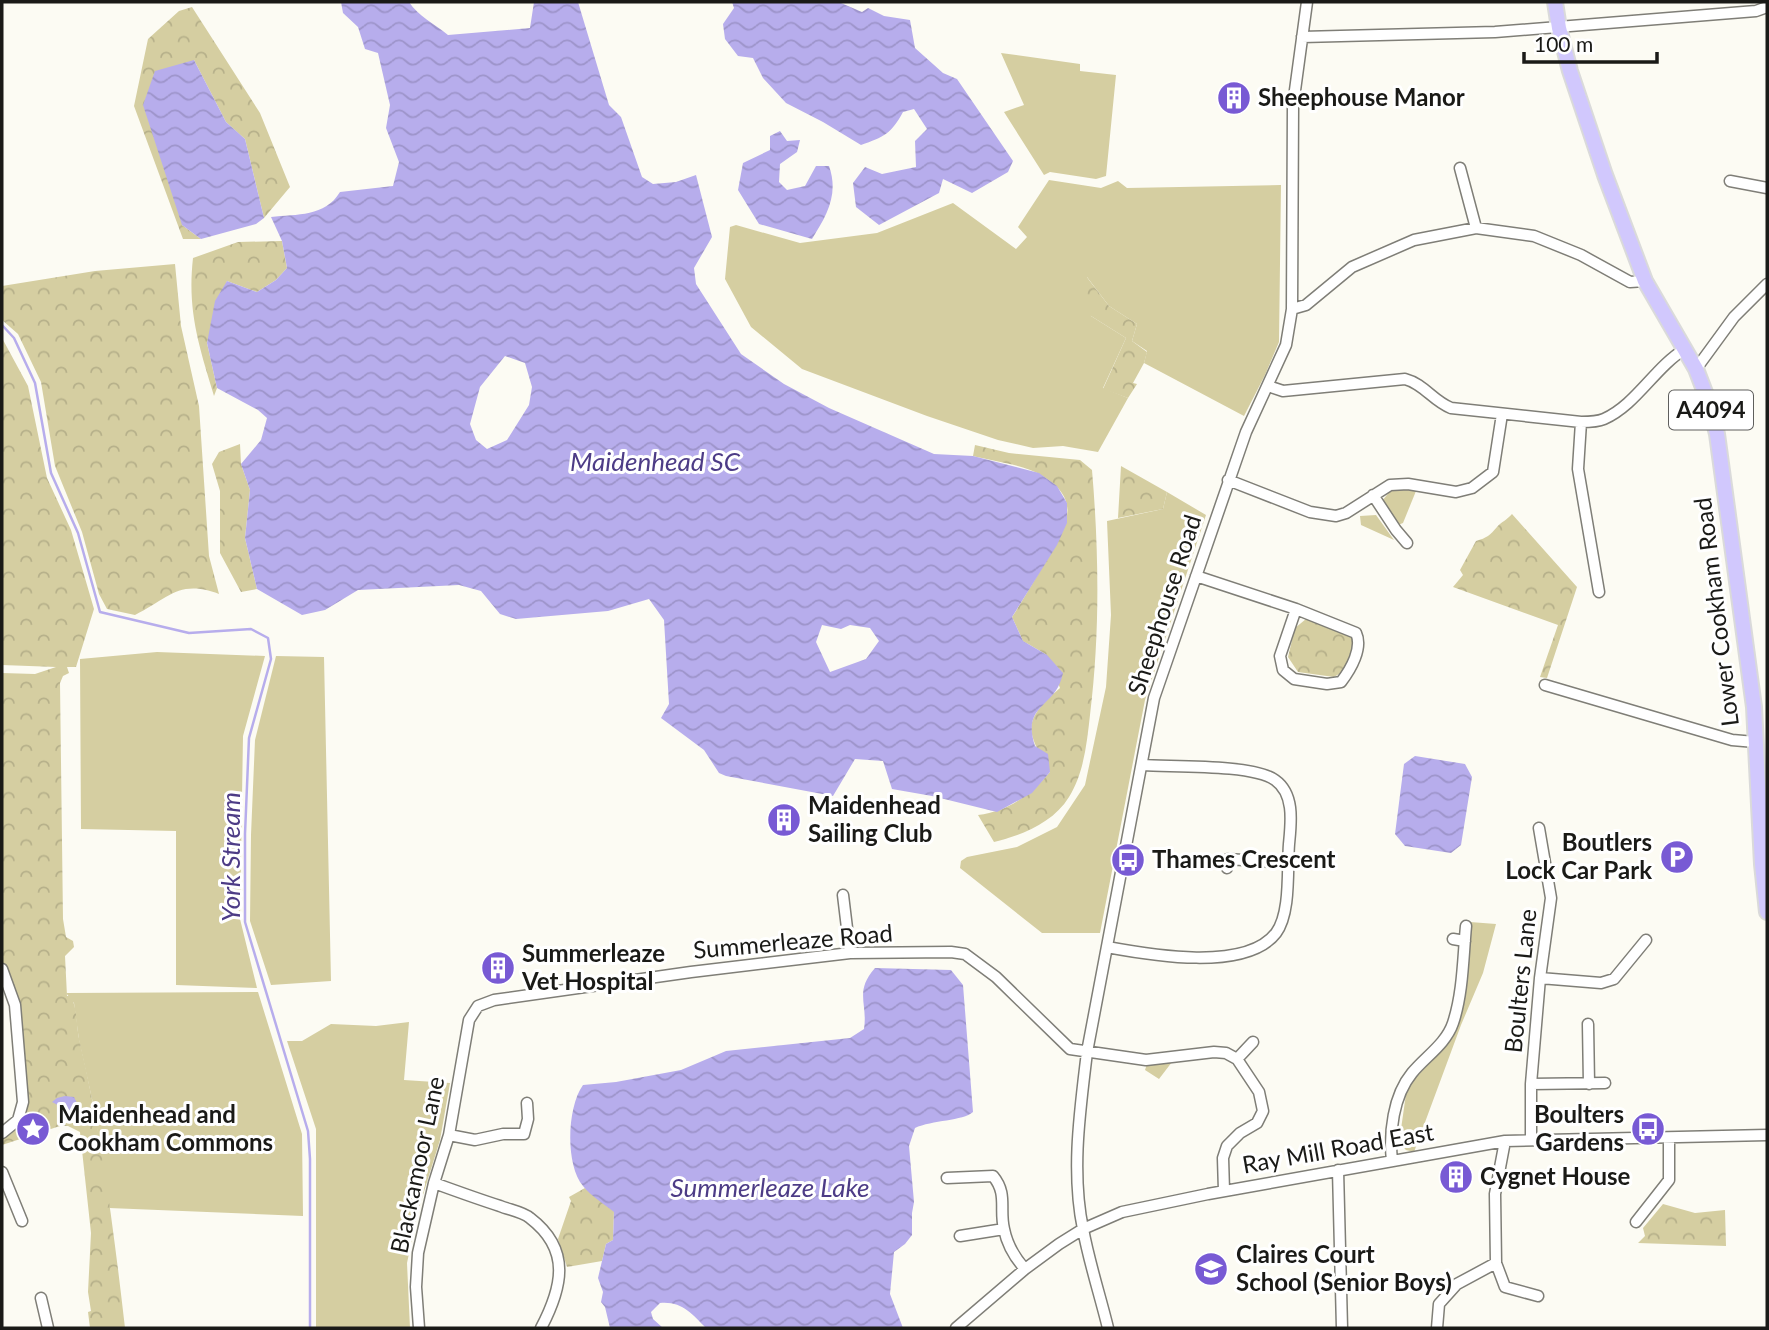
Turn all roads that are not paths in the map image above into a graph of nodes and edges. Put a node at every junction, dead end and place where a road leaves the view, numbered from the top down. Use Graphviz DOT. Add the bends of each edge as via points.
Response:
graph roads {
  1 [pos="1307,2"];
  2 [pos="1555,2"];
  3 [pos="1767,7"];
  4 [pos="1559,28"];
  5 [pos="1302,37"];
  6 [pos="1460,168"];
  7 [pos="1737,186"];
  8 [pos="1767,188"];
  9 [pos="1476,228"];
  10 [pos="1645,281"];
  11 [pos="1767,284"];
  12 [pos="1292,309"];
  13 [pos="1685,349"];
  14 [pos="1696,369"];
  15 [pos="1268,386"];
  16 [pos="1502,414"];
  17 [pos="1581,422"];
  18 [pos="1228,480"];
  19 [pos="1373,495"];
  20 [pos="1408,543"];
  21 [pos="1196,576"];
  22 [pos="1600,592"];
  23 [pos="1296,609"];
  24 [pos="1545,685"];
  25 [pos="1755,742"];
  26 [pos="1143,765"];
  27 [pos="1539,828"];
  28 [pos="1226,862"];
  29 [pos="1288,863"];
  30 [pos="843,895"];
  31 [pos="1767,912"];
  32 [pos="1466,926"];
  33 [pos="1453,939"];
  34 [pos="1646,940"];
  35 [pos="1465,941"];
  36 [pos="1107,947"];
  37 [pos="850,953"];
  38 [pos="2,969"];
  39 [pos="1540,978"];
  40 [pos="4,981"];
  41 [pos="472,1012"];
  42 [pos="1588,1024"];
  43 [pos="1253,1042"];
  44 [pos="1087,1052"];
  45 [pos="1237,1059"];
  46 [pos="1605,1083"];
  47 [pos="1531,1084"];
  48 [pos="1588,1084"];
  49 [pos="527,1102"];
  50 [pos="2,1133"];
  51 [pos="449,1135"];
  52 [pos="1767,1135"];
  53 [pos="1670,1138"];
  54 [pos="1531,1139"];
  55 [pos="1505,1141"];
  56 [pos="1392,1161"];
  57 [pos="1338,1170"];
  58 [pos="2,1172"];
  59 [pos="947,1178"];
  60 [pos="434,1184"];
  61 [pos="1224,1191"];
  62 [pos="22,1222"];
  63 [pos="1636,1222"];
  64 [pos="1004,1229"];
  65 [pos="1083,1229"];
  66 [pos="960,1236"];
  67 [pos="1496,1263"];
  68 [pos="1025,1269"];
  69 [pos="1538,1296"];
  70 [pos="41,1298"];
  71 [pos="48,1328"];
  72 [pos="419,1328"];
  73 [pos="541,1328"];
  74 [pos="956,1328"];
  75 [pos="1108,1328"];
  76 [pos="1342,1328"];
  77 [pos="1437,1328"];
  1 -- 5 [label="street, Sheephouse Road"];
  2 -- 4 [label="main road, Lower Cookham Road / A4094"];
  3 -- 4 [label="street"];
  4 -- 5 [label="street"];
  4 -- 10 [label="main road, Lower Cookham Road / A4094" via="1605,175"];
  5 -- 12 [label="street, Sheephouse Road" via="1292,137"];
  6 -- 9 [label="street"];
  7 -- 8 [label="street"];
  9 -- 10 [label="street" via="1534,236 1630,282"];
  9 -- 12 [label="street" via="1414,240 1352,267 1306,305"];
  10 -- 13 [label="main road, Lower Cookham Road / A4094"];
  11 -- 14 [label="street" via="1734,317"];
  12 -- 15 [label="street, Sheephouse Road" via="1286,345"];
  13 -- 14 [label="main road, Lower Cookham Road / A4094"];
  13 -- 17 [label="street" via="1619,410 1601,421"];
  14 -- 25 [label="main road, Lower Cookham Road / A4094" via="1717,434"];
  15 -- 16 [label="street" via="1283,391 1405,379 1417,382 1451,408"];
  15 -- 18 [label="street, Sheephouse Road"];
  16 -- 17 [label="street"];
  16 -- 19 [label="street" via="1493,472 1472,488 1456,492 1390,485"];
  17 -- 22 [label="street" via="1578,469"];
  18 -- 19 [label="street" via="1322,516 1346,513"];
  18 -- 21 [label="street, Sheephouse Road"];
  19 -- 20 [label="street"];
  21 -- 23 [label="street"];
  21 -- 26 [label="street, Sheephouse Road" via="1154,698"];
  23 -- 23 [label="street" via="1356,633 1357,651 1342,682 1294,679 1283,670 1280,656"];
  24 -- 25 [label="street" via="1732,740"];
  25 -- 31 [label="main road, Lower Cookham Road / A4094"];
  26 -- 29 [label="street" via="1253,771 1275,780 1292,813"];
  26 -- 36 [label="street, Sheephouse Road"];
  27 -- 39 [label="street, Boulters Lane" via="1551,898"];
  28 -- 29 [label="street"];
  29 -- 36 [label="street" via="1286,907 1277,932 1258,949 1184,958"];
  30 -- 37 [label="street"];
  32 -- 35 [label="street"];
  33 -- 35 [label="street"];
  34 -- 39 [label="street" via="1614,979 1601,983"];
  35 -- 56 [label="street" via="1452,1026 1398,1096"];
  36 -- 44 [label="street, Sheephouse Road"];
  37 -- 41 [label="street, Summerleaze Road" via="494,1000"];
  37 -- 44 [label="street, Summerleaze Road" via="965,954 996,977 1070,1049"];
  38 -- 40 [label="street"];
  39 -- 47 [label="street, Boulters Lane"];
  40 -- 50 [label="street" via="15,1005 23,1102 18,1120"];
  41 -- 51 [label="street, Blackamoor Lane"];
  42 -- 48 [label="street"];
  43 -- 45 [label="street"];
  44 -- 45 [label="street, Summerleaze Road" via="1146,1060 1214,1052"];
  44 -- 65 [label="street, Sheephouse Road" via="1079,1108 1077,1182"];
  45 -- 61 [label="street" via="1259,1092 1263,1111 1257,1123 1227,1146"];
  46 -- 48 [label="street"];
  47 -- 48 [label="street"];
  47 -- 54 [label="street, Boulters Lane"];
  49 -- 51 [label="street" via="524,1134 475,1140"];
  51 -- 60 [label="street, Blackamoor Lane"];
  52 -- 53 [label="street, Ray Mill Road East"];
  53 -- 54 [label="street, Ray Mill Road East"];
  53 -- 63 [label="street" via="1669,1180"];
  54 -- 55 [label="street, Ray Mill Road East"];
  55 -- 56 [label="street, Ray Mill Road East"];
  55 -- 67 [label="street" via="1495,1194"];
  56 -- 57 [label="street, Ray Mill Road East"];
  57 -- 61 [label="street, Ray Mill Road East"];
  57 -- 76 [label="street"];
  58 -- 62 [label="street"];
  59 -- 64 [label="street" via="993,1176 1002,1186"];
  60 -- 72 [label="street, Blackamoor Lane" via="418,1253"];
  60 -- 73 [label="street" via="529,1216 546,1234 559,1257 558,1286"];
  61 -- 65 [label="street, Ray Mill Road East" via="1122,1212"];
  64 -- 66 [label="street"];
  64 -- 68 [label="street" via="1015,1258"];
  65 -- 68 [label="street, Ray Mill Road East"];
  65 -- 75 [label="street, Sheephouse Road"];
  67 -- 69 [label="street" via="1504,1287"];
  67 -- 77 [label="street" via="1457,1284 1439,1304"];
  68 -- 74 [label="street, Ray Mill Road East"];
  70 -- 71 [label="street"];
}
